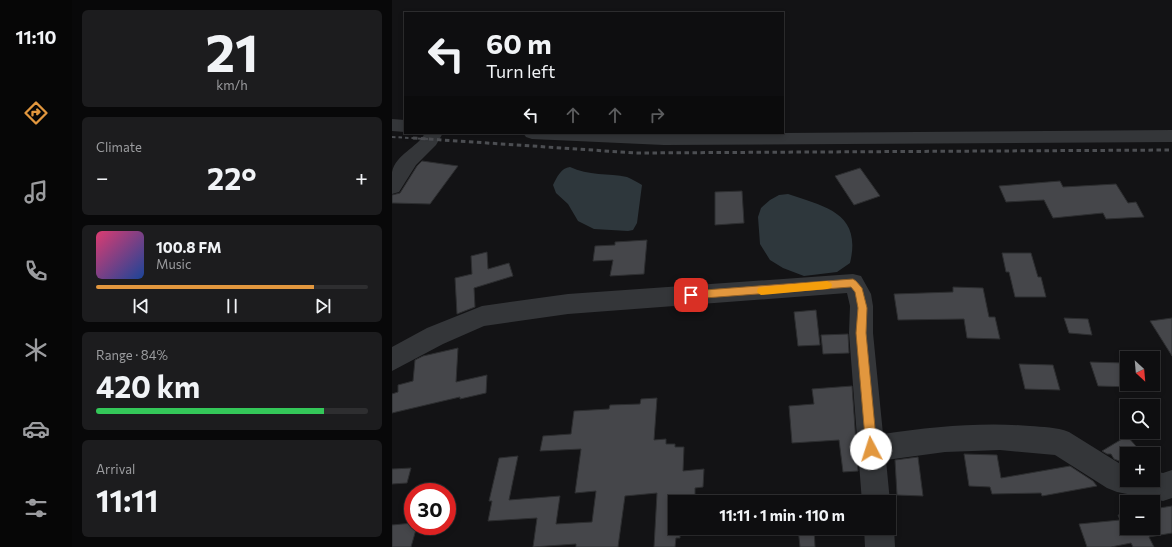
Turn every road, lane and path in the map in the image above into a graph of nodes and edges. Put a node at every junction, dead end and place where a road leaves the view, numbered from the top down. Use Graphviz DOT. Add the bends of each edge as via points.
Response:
graph roads {
  1 [pos="392,125"];
  2 [pos="404,126"];
  3 [pos="434,134"];
  4 [pos="554,134"];
  5 [pos="1172,136"];
  6 [pos="392,187"];
  7 [pos="392,360"];
  8 [pos="871,449"];
  9 [pos="1120,479"];
  10 [pos="1172,484"];
  11 [pos="1159,487"];
  12 [pos="875,495"];
  13 [pos="879,535"];
  14 [pos="880,547"];
  1 -- 2 [label="street"];
  3 -- 6 [label="street" via="430,141 409,160"];
  4 -- 5 [label="street" via="664,139"];
  7 -- 8 [label="street" via="435,336 482,316 568,304 853,283 859,290 862,308 861,333"];
  8 -- 9 [label="street" via="945,439 1000,437 1059,442"];
  8 -- 12 [label="street"];
  10 -- 11 [label="street"];
  13 -- 14 [label="street"];
}
